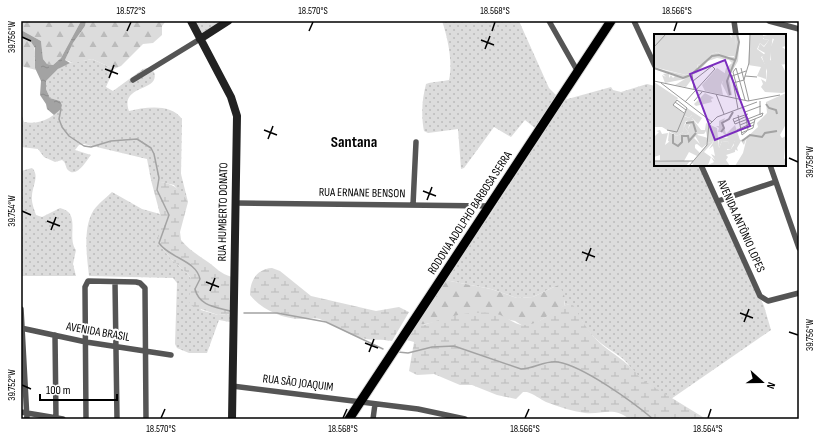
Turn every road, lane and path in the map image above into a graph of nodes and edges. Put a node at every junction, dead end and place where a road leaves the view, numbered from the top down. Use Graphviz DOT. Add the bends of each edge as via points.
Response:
graph roads {
  1 [pos="191,21"];
  2 [pos="228,21"];
  3 [pos="549,21"];
  4 [pos="611,21"];
  5 [pos="634,21"];
  6 [pos="734,21"];
  7 [pos="769,21"];
  8 [pos="799,29"];
  9 [pos="736,34"];
  10 [pos="200,39"];
  11 [pos="654,64"];
  12 [pos="578,72"];
  13 [pos="133,80"];
  14 [pos="416,142"];
  15 [pos="701,166"];
  16 [pos="770,166"];
  17 [pos="775,182"];
  18 [pos="718,201"];
  19 [pos="235,203"];
  20 [pos="413,205"];
  21 [pos="489,206"];
  22 [pos="799,248"];
  23 [pos="115,282"];
  24 [pos="799,293"];
  25 [pos="21,309"];
  26 [pos="21,328"];
  27 [pos="54,335"];
  28 [pos="86,342"];
  29 [pos="116,346"];
  30 [pos="145,351"];
  31 [pos="171,355"];
  32 [pos="232,386"];
  33 [pos="360,403"];
  34 [pos="375,404"];
  35 [pos="25,414"];
  36 [pos="56,418"];
  37 [pos="63,419"];
  38 [pos="86,419"];
  39 [pos="117,419"];
  40 [pos="146,419"];
  41 [pos="232,419"];
  42 [pos="349,419"];
  43 [pos="374,419"];
  44 [pos="463,419"];
  1 -- 10 [label="main road, RUA HUMBERTO DONATO"];
  2 -- 10 [label="main road"];
  3 -- 12 [label="street"];
  4 -- 12 [label="main road, RODOVIA ADOLPHO BARBOSA SERRA"];
  5 -- 11 [label="street"];
  6 -- 9 [label="street"];
  7 -- 8 [label="street"];
  10 -- 13 [label="street"];
  10 -- 19 [label="main road, RUA HUMBERTO DONATO" via="235,108"];
  12 -- 21 [label="main road, RODOVIA ADOLPHO BARBOSA SERRA"];
  14 -- 20 [label="street"];
  15 -- 18 [label="street, AVENIDA ANTÔNIO LOPES"];
  16 -- 17 [label="street"];
  17 -- 18 [label="street"];
  17 -- 22 [label="street"];
  18 -- 24 [label="street, AVENIDA ANTÔNIO LOPES" via="760,296 768,301"];
  19 -- 20 [label="street, RUA ERNANE BENSON"];
  19 -- 32 [label="main road, RUA HUMBERTO DONATO"];
  20 -- 21 [label="street, RUA ERNANE BENSON"];
  21 -- 33 [label="main road, RODOVIA ADOLPHO BARBOSA SERRA"];
  23 -- 28 [label="street" via="88,281 85,287"];
  23 -- 29 [label="street"];
  23 -- 30 [label="street" via="136,282 143,285 146,293"];
  25 -- 26 [label="street"];
  26 -- 27 [label="street, AVENIDA BRASIL"];
  26 -- 35 [label="street"];
  27 -- 28 [label="street, AVENIDA BRASIL"];
  27 -- 36 [label="street"];
  28 -- 29 [label="street, AVENIDA BRASIL"];
  28 -- 38 [label="street"];
  29 -- 30 [label="street, AVENIDA BRASIL"];
  29 -- 39 [label="street"];
  30 -- 31 [label="street, AVENIDA BRASIL"];
  30 -- 40 [label="street"];
  32 -- 33 [label="street, RUA SÃO JOAQUIM"];
  32 -- 41 [label="main road, RUA HUMBERTO DONATO"];
  33 -- 34 [label="street, RUA SÃO JOAQUIM"];
  33 -- 42 [label="main road, RODOVIA ADOLPHO BARBOSA SERRA"];
  34 -- 43 [label="street"];
  34 -- 44 [label="street, RUA SÃO JOAQUIM" via="418,409"];
  35 -- 36 [label="street"];
  36 -- 37 [label="street"];
}
